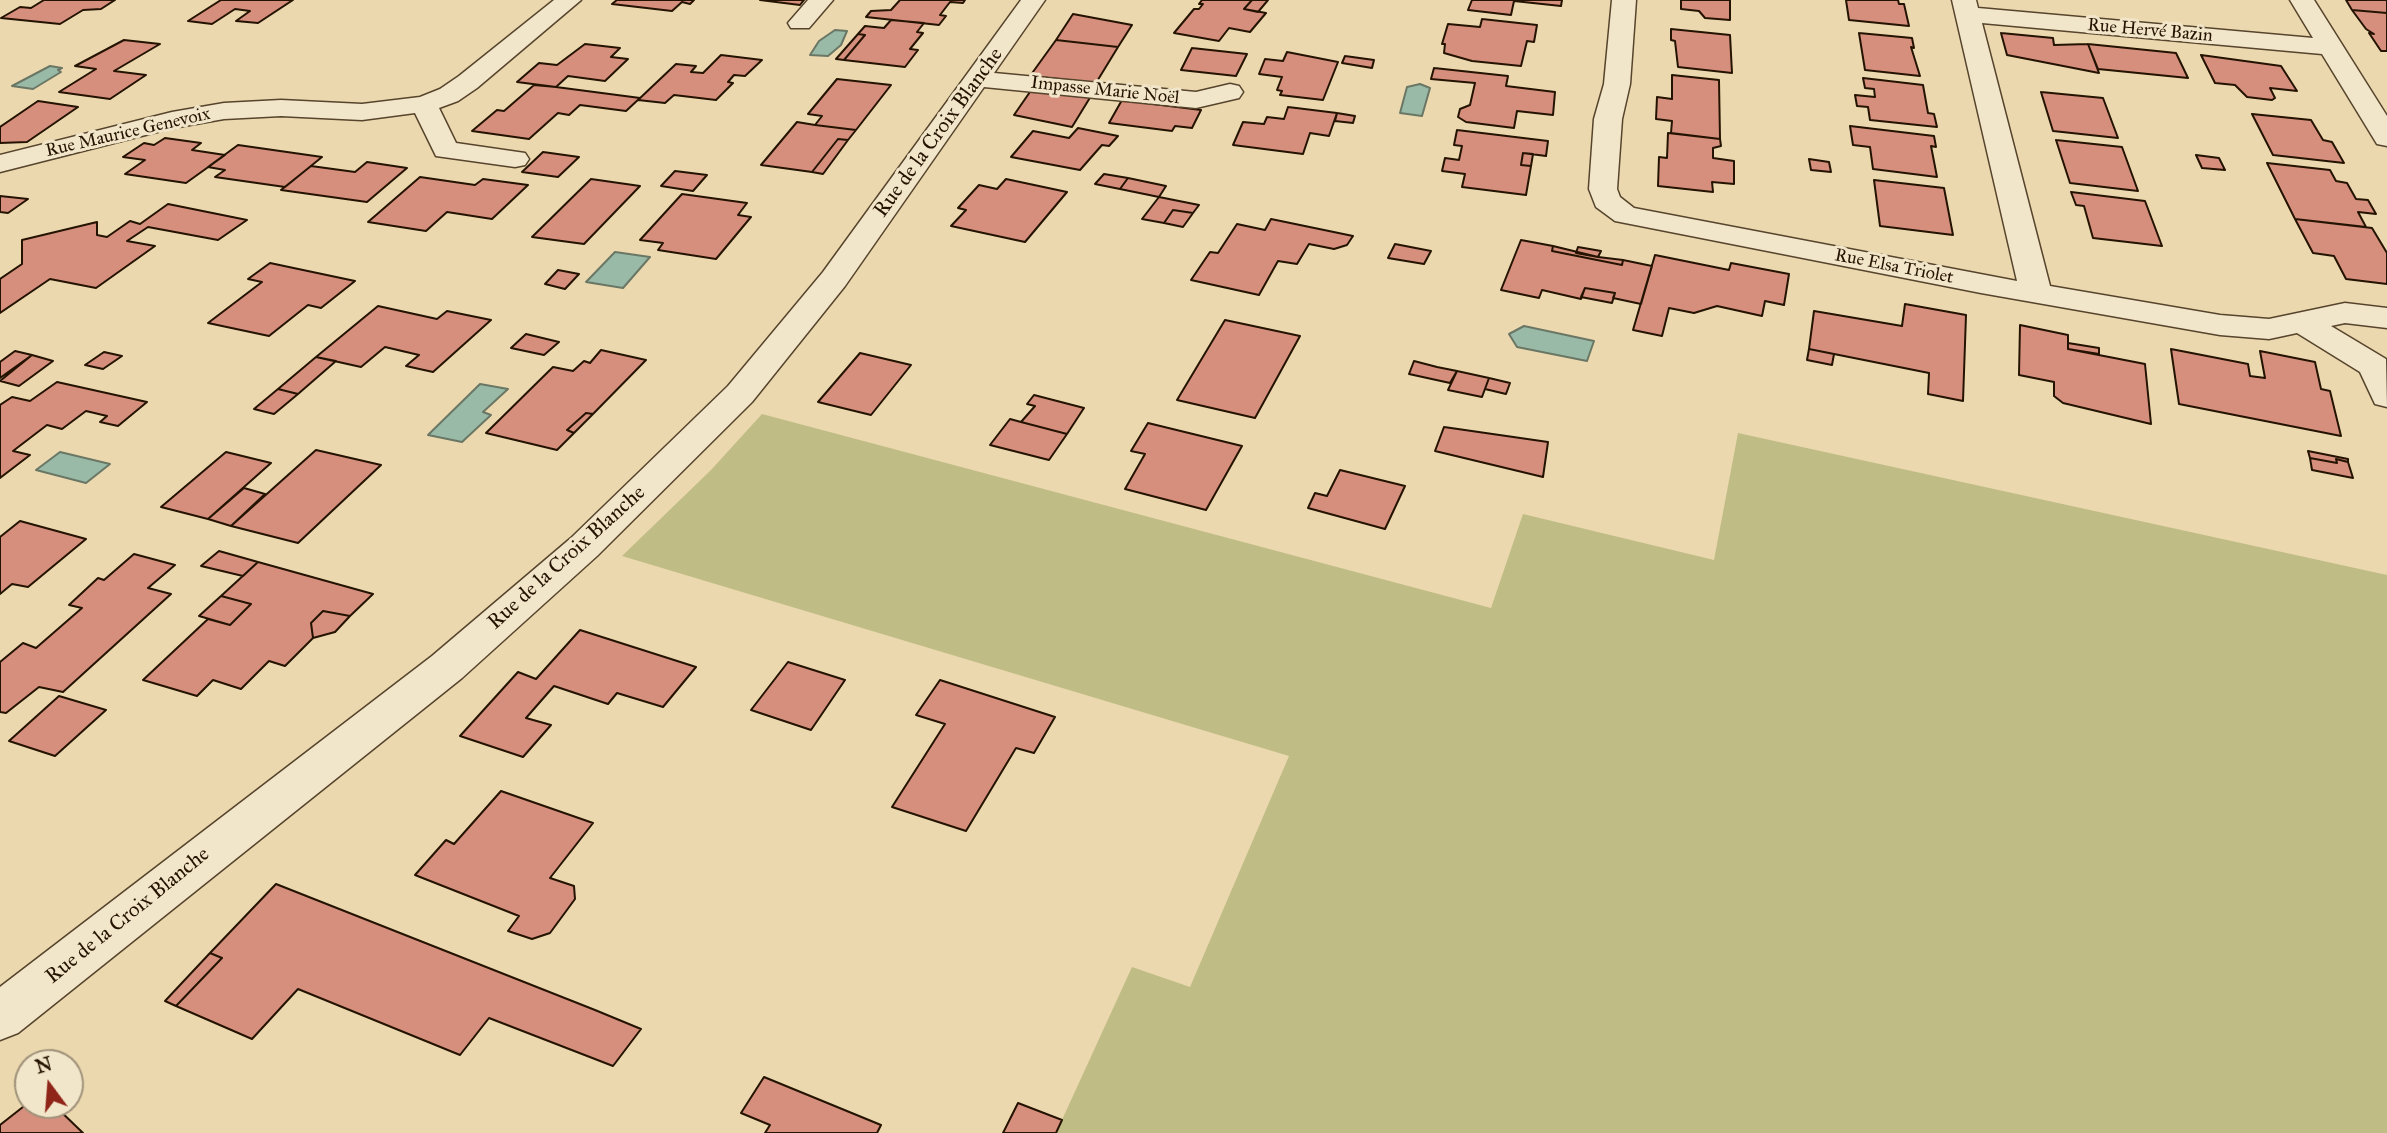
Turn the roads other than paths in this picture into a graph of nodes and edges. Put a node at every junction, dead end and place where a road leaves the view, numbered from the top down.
1 (569, 0) edge
2 (821, 0) edge
3 (1033, 0) edge
4 (1624, 0) edge
5 (2302, 0) edge
6 (1966, 7) edge
7 (800, 23) dead end
8 (2332, 47) junction
9 (978, 79) junction
10 (1230, 92) dead end
11 (424, 104) junction
12 (2387, 138) edge
13 (515, 159) dead end
14 (0, 164) edge
15 (2035, 291) junction
16 (2387, 318) edge
17 (2302, 322) junction
18 (2387, 396) edge
19 (0, 1017) edge

1 - 11 street, Rue Maurice Genevoix
2 - 7 street
3 - 9 street, Rue de la Croix Blanche
4 - 15 street, Rue Elsa Triolet
5 - 8 street
6 - 8 street, Rue Hervé Bazin
6 - 15 street, Rue Hervé Bazin
8 - 12 street
9 - 10 street, Impasse Marie Noël
9 - 19 street, Rue de la Croix Blanche
11 - 13 street
11 - 14 street, Rue Maurice Genevoix
15 - 17 street, Rue Elsa Triolet
16 - 17 street, Rue Elsa Triolet
17 - 18 street

